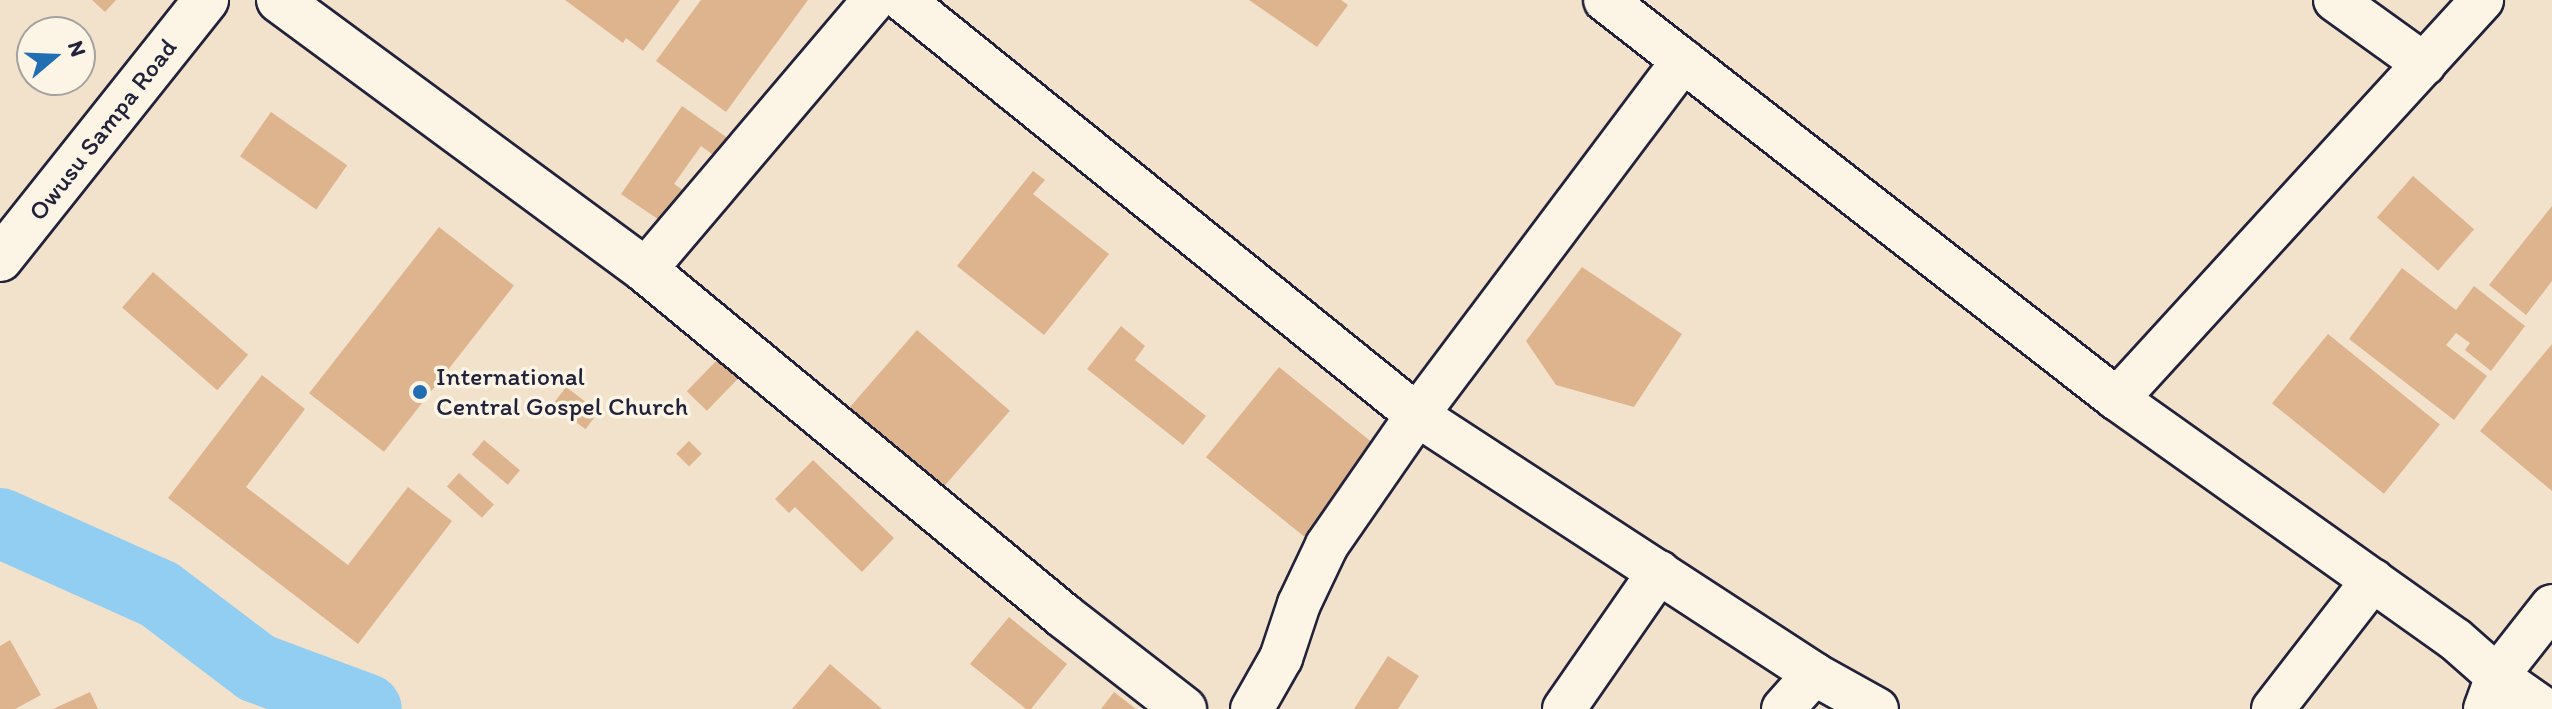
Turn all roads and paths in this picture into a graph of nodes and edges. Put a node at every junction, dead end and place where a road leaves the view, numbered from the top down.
1 (206, 0) edge
2 (279, 0) edge
3 (874, 0) edge
4 (903, 0) edge
5 (1605, 0) edge
6 (2335, 0) edge
7 (2482, 0) edge
8 (1683, 61) junction
9 (2424, 64) junction
10 (0, 259) edge
11 (645, 270) junction
12 (2117, 399) junction
13 (1417, 415) junction
14 (1659, 572) junction
15 (2373, 580) junction
16 (2552, 606) edge
17 (1814, 674) junction
18 (2491, 693) edge
19 (1184, 709) edge
20 (1252, 709) edge
21 (1564, 709) edge
22 (1783, 709) edge
23 (1877, 709) edge
24 (2273, 709) edge
25 (2544, 709) edge

1 - 10 street, Owusu Sampa Road
2 - 11 street
3 - 11 street
4 - 13 street
5 - 8 street
6 - 9 street
7 - 9 street
8 - 12 street
8 - 13 street
9 - 12 street
11 - 19 street
12 - 15 street
13 - 14 street
13 - 20 street
14 - 17 street
14 - 21 street
15 - 18 street
15 - 24 street
16 - 18 street
17 - 22 street
17 - 23 street
18 - 25 street

